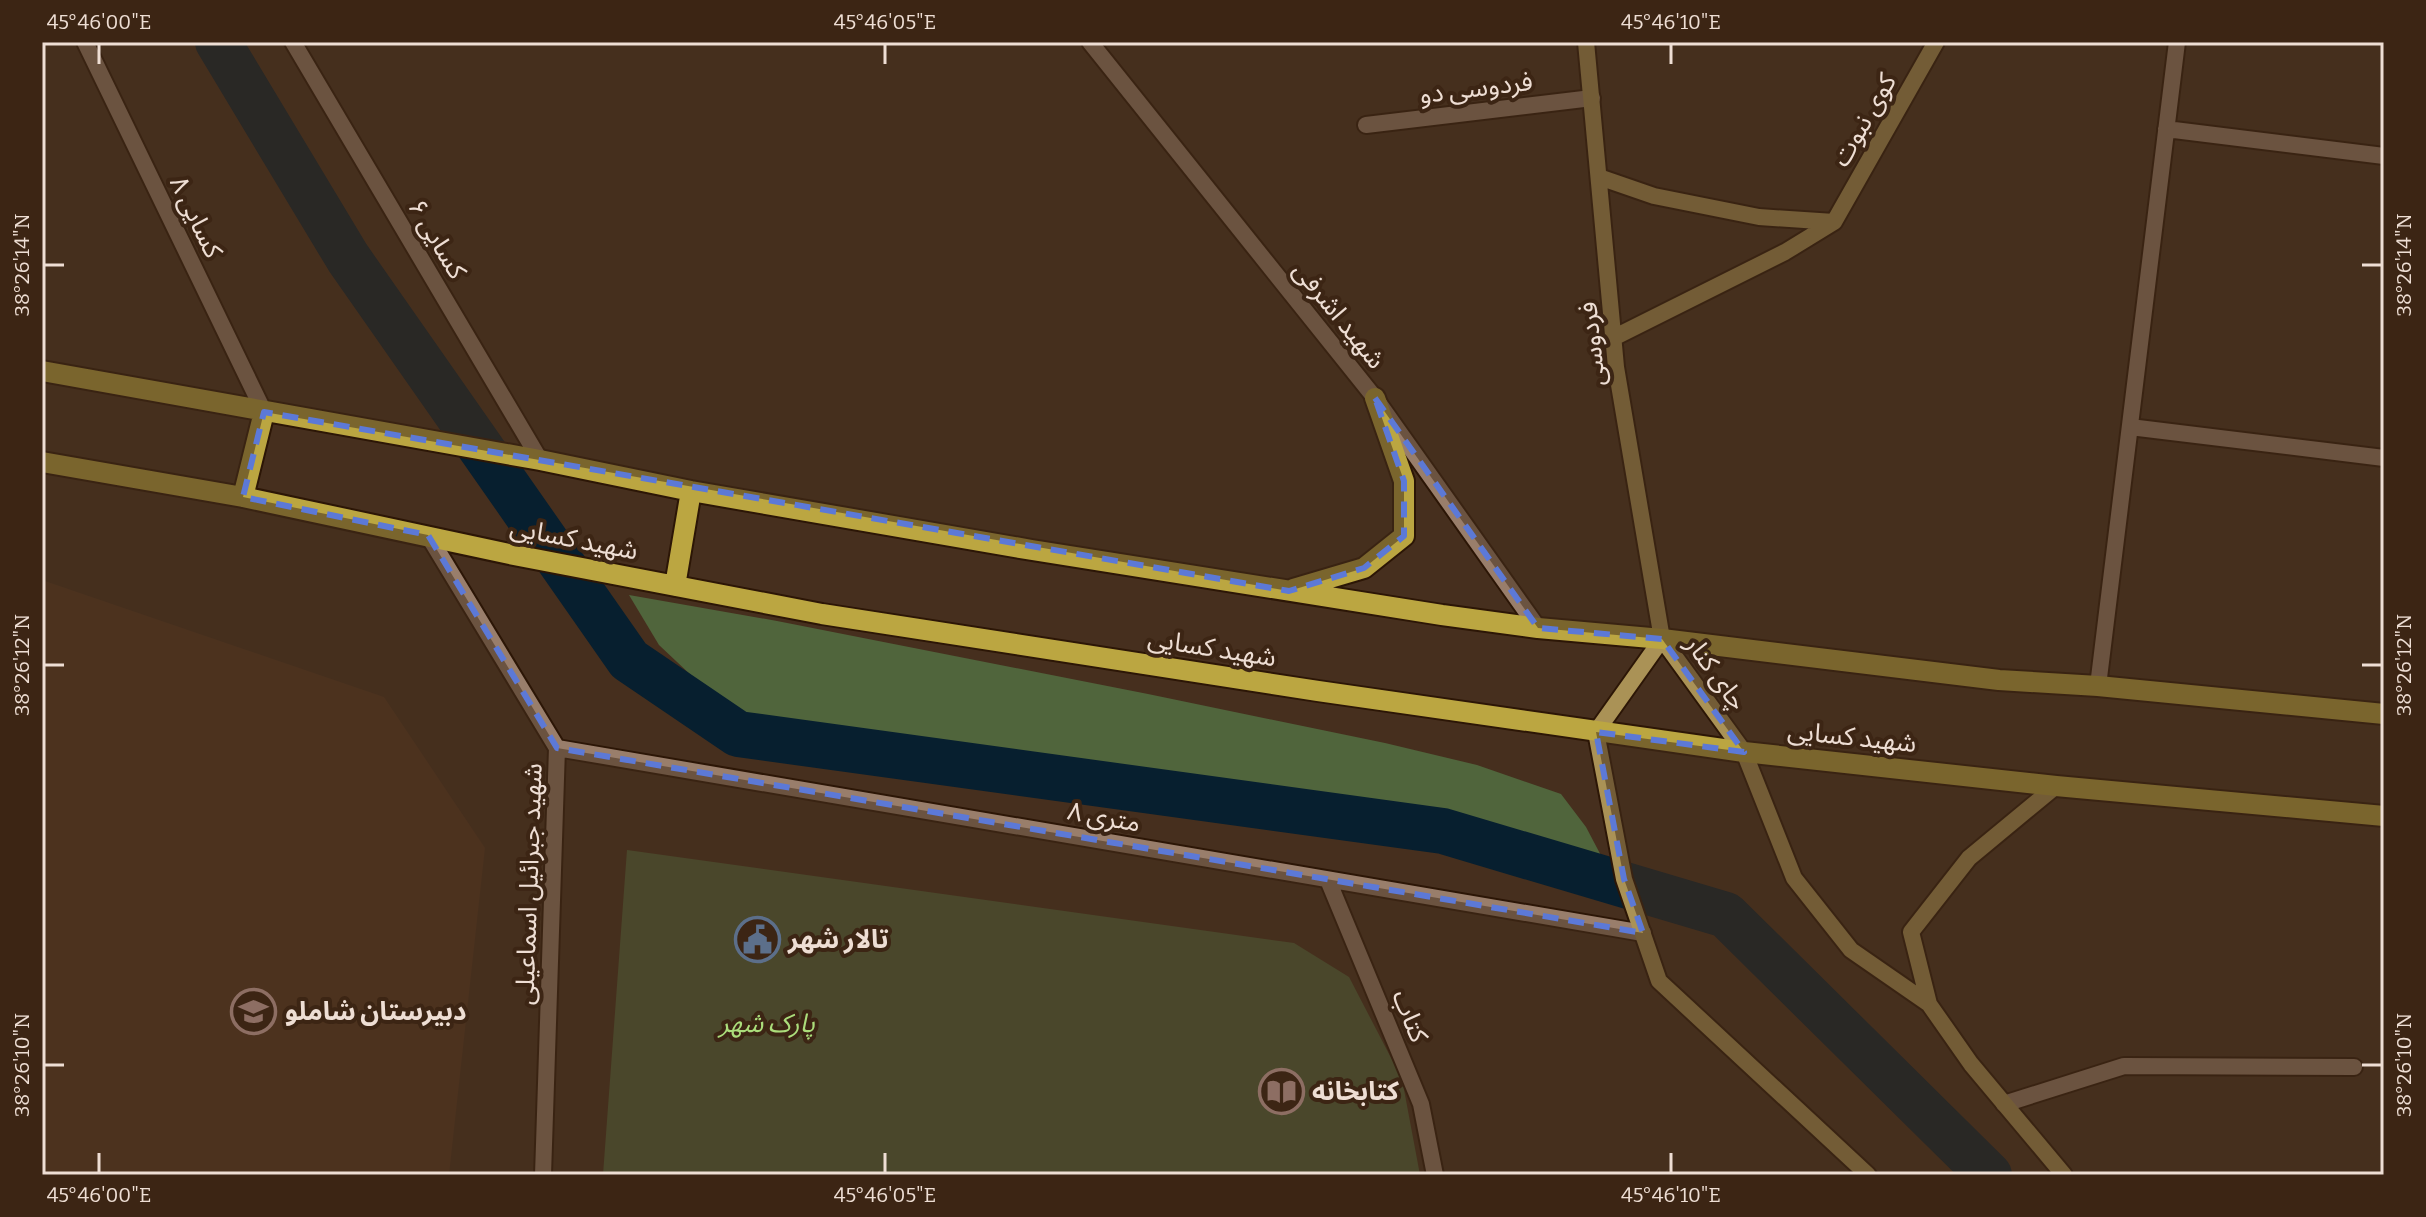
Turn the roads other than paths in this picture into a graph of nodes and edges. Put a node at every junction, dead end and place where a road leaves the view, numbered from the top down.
1 (85, 42) edge
2 (293, 42) edge
3 (1090, 42) edge
4 (1586, 42) edge
5 (1936, 42) edge
6 (2177, 42) edge
7 (1592, 98) junction
8 (1366, 125) dead end
9 (2166, 129) junction
10 (2384, 156) edge
11 (1599, 177) junction
12 (1834, 222) junction
13 (1615, 337) junction
14 (42, 371) edge
15 (1375, 398) junction
16 (264, 412) junction
17 (2130, 427) junction
18 (2384, 458) edge
19 (540, 460) junction
20 (42, 462) edge
21 (691, 491) junction
22 (243, 497) junction
23 (428, 535) junction
24 (675, 586) junction
25 (1289, 591) junction
26 (1538, 628) junction
27 (1662, 639) junction
28 (2098, 686) junction
29 (2384, 714) edge
30 (1596, 732) junction
31 (557, 748) junction
32 (1744, 752) junction
33 (2056, 786) junction
34 (2384, 816) edge
35 (1328, 880) junction
36 (1643, 933) junction
37 (1929, 1004) junction
38 (2354, 1067) dead end
39 (2004, 1104) junction
40 (543, 1175) edge
41 (1435, 1175) edge
42 (1868, 1175) edge
43 (2064, 1175) edge

1 - 16 street, ‌کسایی ۸
2 - 19 street, کسایی ۶
3 - 15 street, شهید اشرفی
4 - 7 street, فردوسی
5 - 12 street, کوی نبوت
6 - 9 street
7 - 8 street, فردوسی دو
7 - 11 street, فردوسی
9 - 10 street
9 - 17 street
11 - 12 street
11 - 13 street, فردوسی
12 - 13 street
13 - 27 street, فردوسی
14 - 16 main road
15 - 25 main road
15 - 26 street, شهید اشرفی
16 - 19 main road
16 - 22 main road
17 - 18 street
17 - 28 street
19 - 21 main road
20 - 22 main road, شهید کسایی
21 - 24 main road
21 - 25 main road
22 - 23 main road, شهید کسایی
23 - 24 main road, شهید کسایی
23 - 31 street, شهید جبرائیل اسماعیلی
24 - 30 main road, شهید کسایی
25 - 26 main road
26 - 27 main road
27 - 28 main road
27 - 30 street, چای کنار
27 - 32 street, چای کنار
28 - 29 main road
30 - 32 main road, شهید کسایی
30 - 36 street
31 - 35 street, ۸ متری
31 - 40 street, شهید جبرائیل اسماعیلی
32 - 33 main road, شهید کسایی
32 - 37 street, چای کنار
33 - 34 main road, شهید کسایی
33 - 37 street
35 - 36 street, ۸ متری
35 - 41 street, کتاب
36 - 42 street
37 - 39 street, چای کنار
38 - 39 street
39 - 43 street, چای کنار

